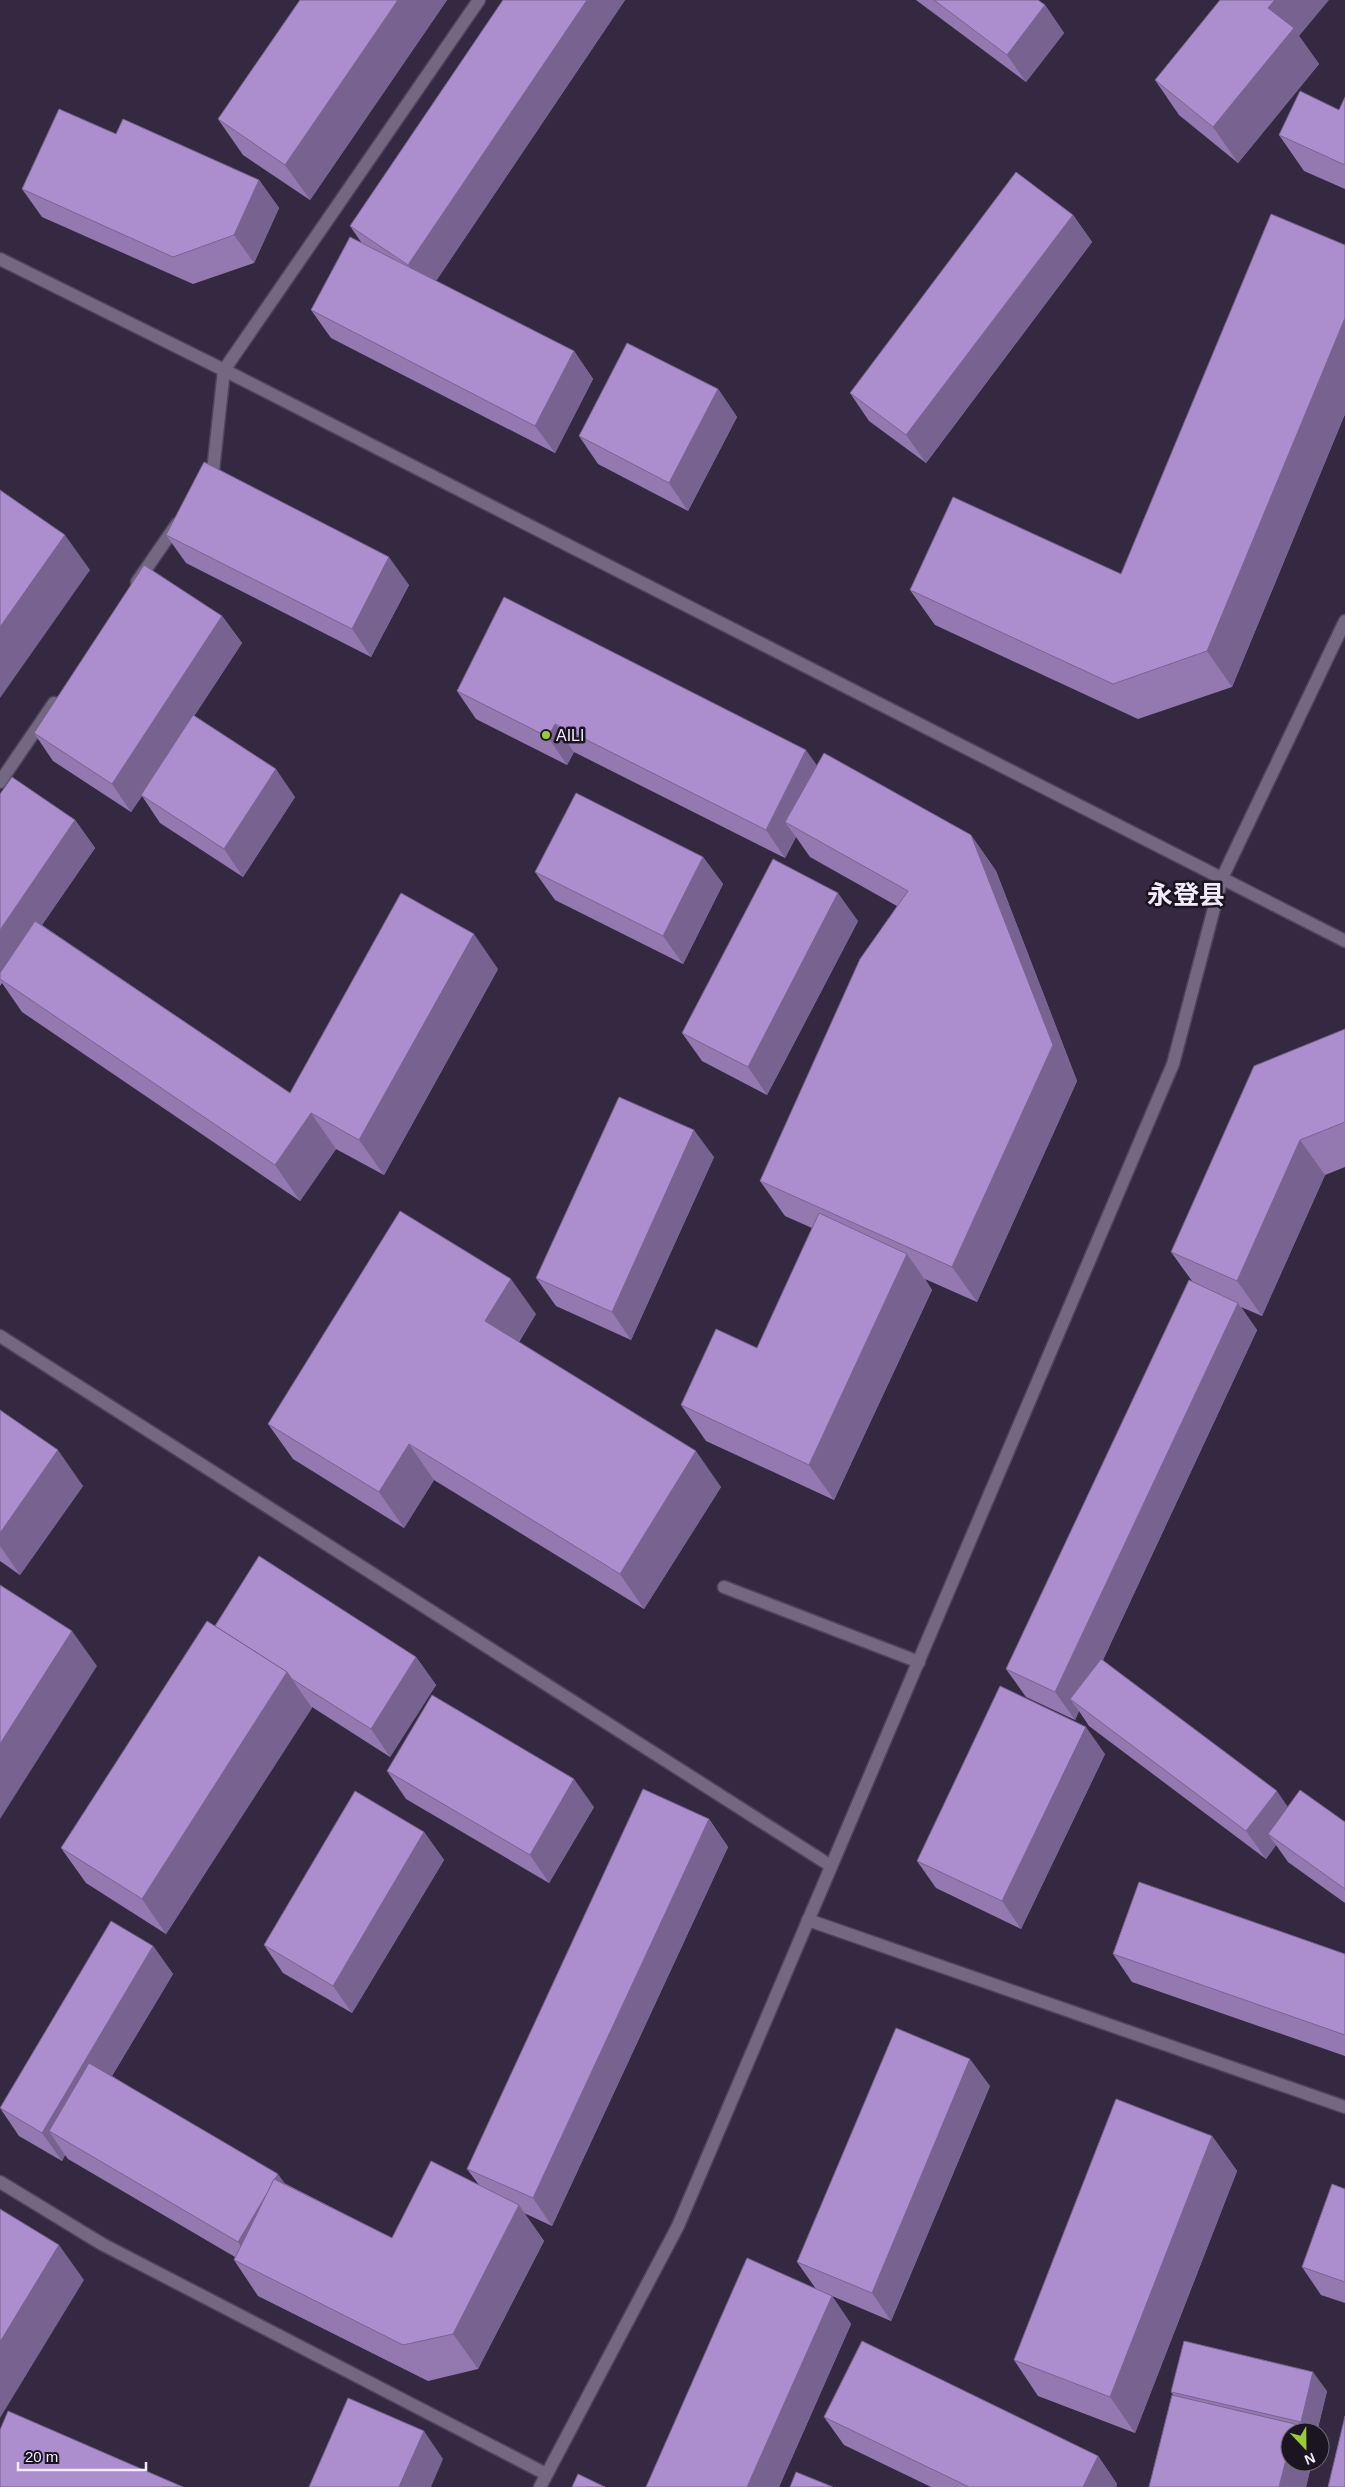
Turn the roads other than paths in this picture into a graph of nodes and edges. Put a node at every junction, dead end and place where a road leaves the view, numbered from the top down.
1 (480, 0) edge
2 (0, 259) edge
3 (224, 370) junction
4 (202, 488) edge
5 (185, 512) edge
6 (129, 594) edge
7 (1345, 621) edge
8 (62, 692) edge
9 (0, 782) edge
10 (1222, 878) junction
11 (1345, 941) edge
12 (0, 1336) edge
13 (724, 1587) dead end
14 (918, 1662) junction
15 (831, 1866) junction
16 (808, 1920) junction
17 (1345, 2107) edge
18 (0, 2182) edge
19 (546, 2474) junction
20 (540, 2487) edge

1 - 3 street
2 - 3 street
3 - 4 street
3 - 10 street
5 - 6 street
7 - 10 street
8 - 9 street
10 - 11 street
10 - 14 street
12 - 15 street
13 - 14 street
14 - 15 street
15 - 16 street
16 - 17 street
16 - 19 street
18 - 19 street
19 - 20 street

